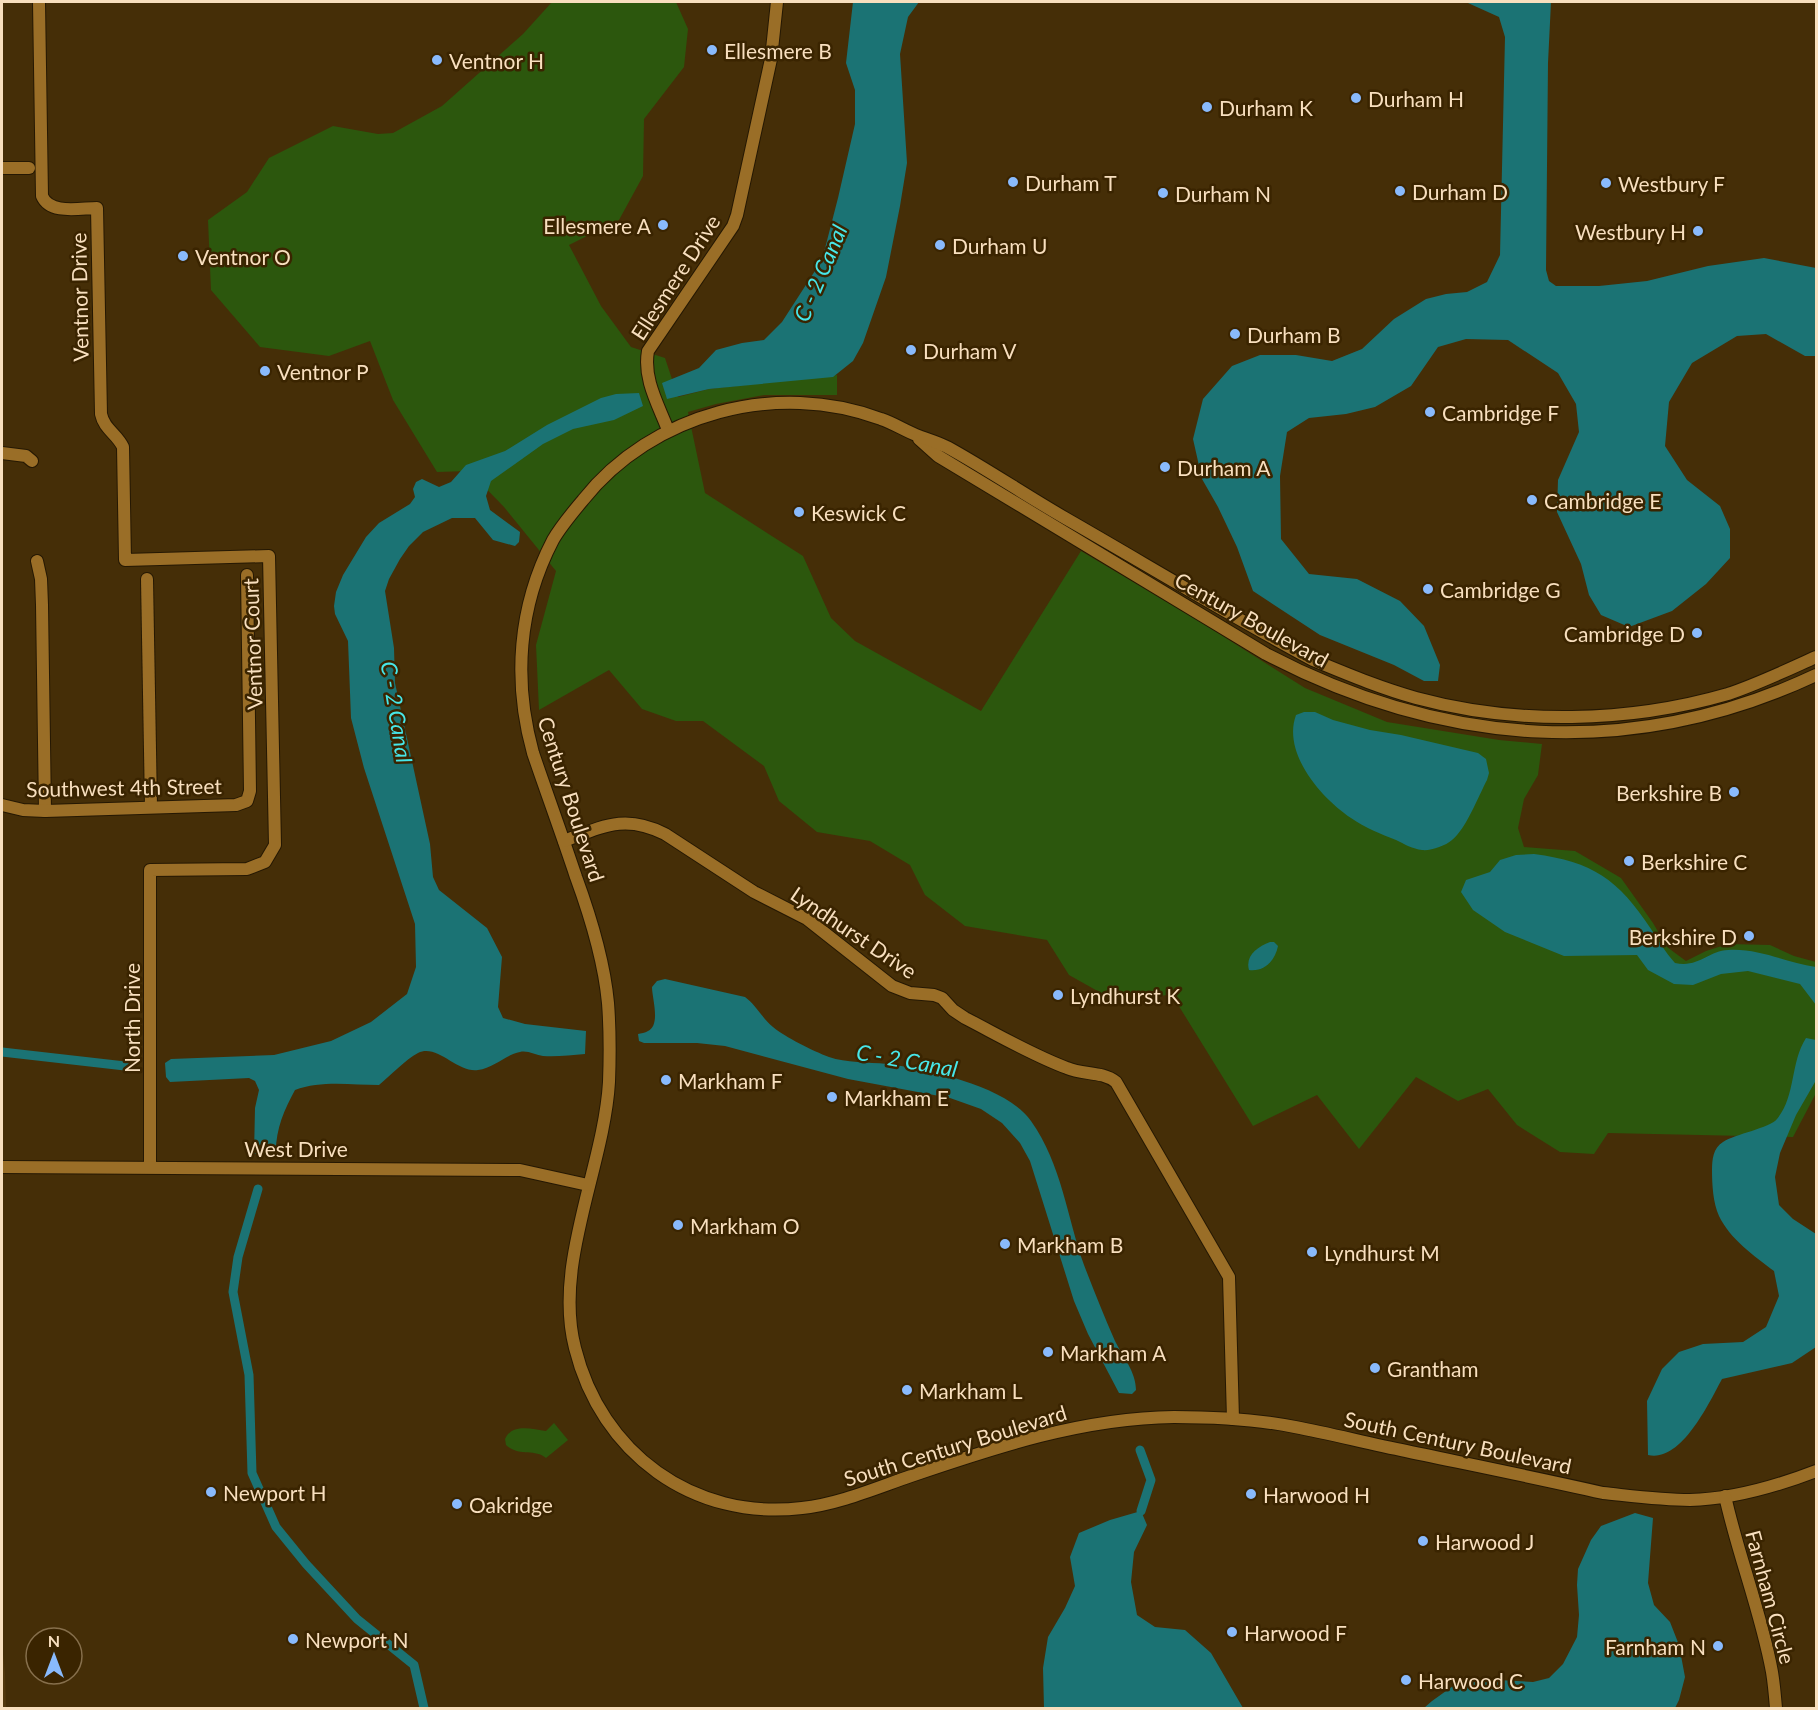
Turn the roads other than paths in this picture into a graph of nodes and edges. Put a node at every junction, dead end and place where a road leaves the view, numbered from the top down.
1 (39, 2) edge
2 (777, 2) edge
3 (2, 168) edge
4 (29, 168) dead end
5 (668, 430) junction
6 (914, 434) junction
7 (2, 453) edge
8 (33, 461) dead end
9 (125, 560) joint
10 (37, 561) dead end
11 (247, 575) dead end
12 (147, 579) dead end
13 (1816, 657) edge
14 (1816, 675) edge
15 (2, 805) edge
16 (151, 807) junction
17 (45, 811) junction
18 (564, 841) junction
19 (150, 870) joint
20 (2, 1167) edge
21 (150, 1167) junction
22 (588, 1185) junction
23 (569, 1305) joint
24 (1233, 1419) junction
25 (1816, 1471) edge
26 (1725, 1496) junction
27 (1776, 1708) edge

1 - 9 street, Ventnor Drive
2 - 5 street, Ellesmere Drive
3 - 4 street
5 - 6 street, Century Boulevard
5 - 18 street, Century Boulevard
6 - 13 street, Century Boulevard
6 - 14 street, Century Boulevard
7 - 8 street
9 - 19 street, Ventnor Court
10 - 17 street
11 - 16 street, Southwest 4th Street
12 - 16 street
15 - 17 street, Southwest 4th Street
16 - 17 street, Southwest 4th Street
18 - 22 street, Century Boulevard
18 - 24 street, Lyndhurst Drive
19 - 21 street, North Drive
20 - 21 street, West Drive
21 - 22 street, West Drive
22 - 23 street, Century Boulevard
23 - 24 street, South Century Boulevard
24 - 26 street, South Century Boulevard
25 - 26 street, South Century Boulevard
26 - 27 street, Farnham Circle

